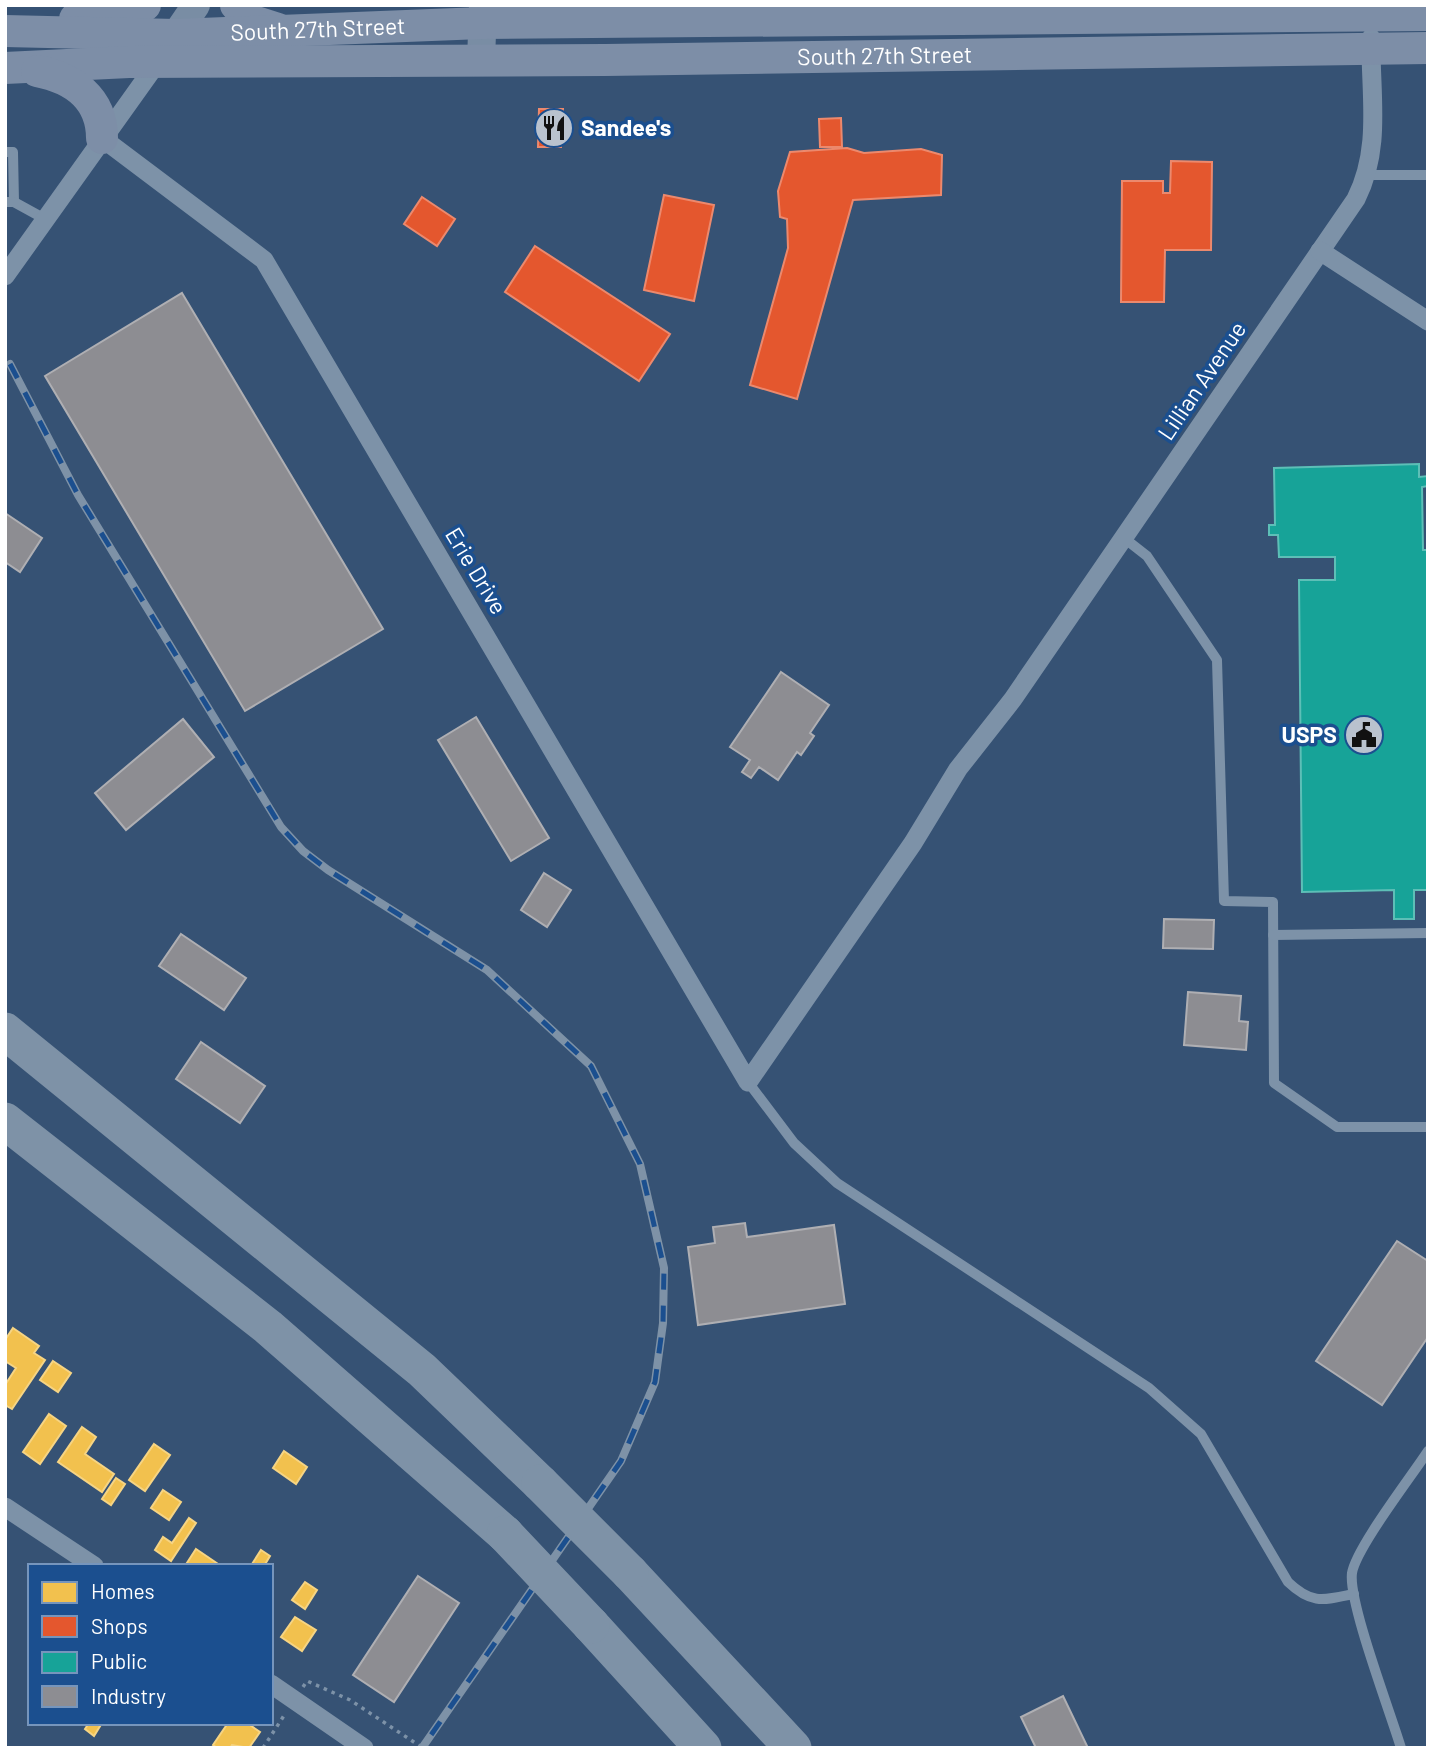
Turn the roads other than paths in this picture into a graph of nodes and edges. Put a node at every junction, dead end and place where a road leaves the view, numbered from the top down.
1 (145, 5) edge
2 (196, 5) edge
3 (236, 5) edge
4 (1371, 10) edge
5 (777, 12) edge
6 (1079, 12) edge
7 (482, 14) edge
8 (1428, 15) edge
9 (5, 31) edge
10 (286, 31) junction
11 (176, 35) junction
12 (1371, 48) junction
13 (1428, 48) edge
14 (1074, 52) junction
15 (481, 61) junction
16 (157, 62) junction
17 (12, 67) edge
18 (102, 138) junction
19 (5, 152) edge
20 (1368, 175) junction
21 (1428, 175) edge
22 (10, 202) edge
23 (45, 219) junction
24 (1320, 251) junction
25 (5, 276) edge
26 (1428, 321) edge
27 (1124, 538) junction
28 (1428, 933) edge
29 (1273, 935) junction
30 (5, 1031) edge
31 (5, 1041) edge
32 (748, 1082) junction
33 (100, 1108) junction
34 (5, 1121) edge
35 (1428, 1127) edge
36 (1428, 1451) edge
37 (5, 1507) edge
38 (91, 1564) edge
39 (1354, 1594) junction
40 (273, 1685) edge
41 (354, 1745) edge
42 (703, 1748) edge
43 (793, 1748) edge
44 (1401, 1748) edge

1 - 9 main road
2 - 11 main road
3 - 10 main road
4 - 6 main road, South 27th Street
4 - 8 main road, South 27th Street
4 - 12 street
5 - 6 main road, South 27th Street
5 - 7 main road, South 27th Street
6 - 14 street
7 - 10 main road, South 27th Street
7 - 15 main road
9 - 11 main road, South 27th Street
10 - 11 main road, South 27th Street
11 - 16 main road
12 - 13 main road, South 27th Street
12 - 14 main road, South 27th Street
12 - 20 street
14 - 15 main road, South 27th Street
15 - 16 main road, South 27th Street
16 - 17 main road, South 27th Street
16 - 18 street
17 - 18 main road
18 - 23 street
18 - 32 street, Erie Drive
19 - 22 lane
20 - 21 lane
20 - 24 street, Lillian Avenue
22 - 23 lane
23 - 25 street
24 - 26 street
24 - 27 street, Lillian Avenue
27 - 29 lane
27 - 32 street, Lillian Avenue
28 - 29 lane
29 - 35 lane
30 - 33 highway
31 - 33 highway
32 - 39 lane
33 - 43 highway, bridge
34 - 42 highway, bridge
36 - 39 lane
37 - 38 street
39 - 44 lane
40 - 41 street

